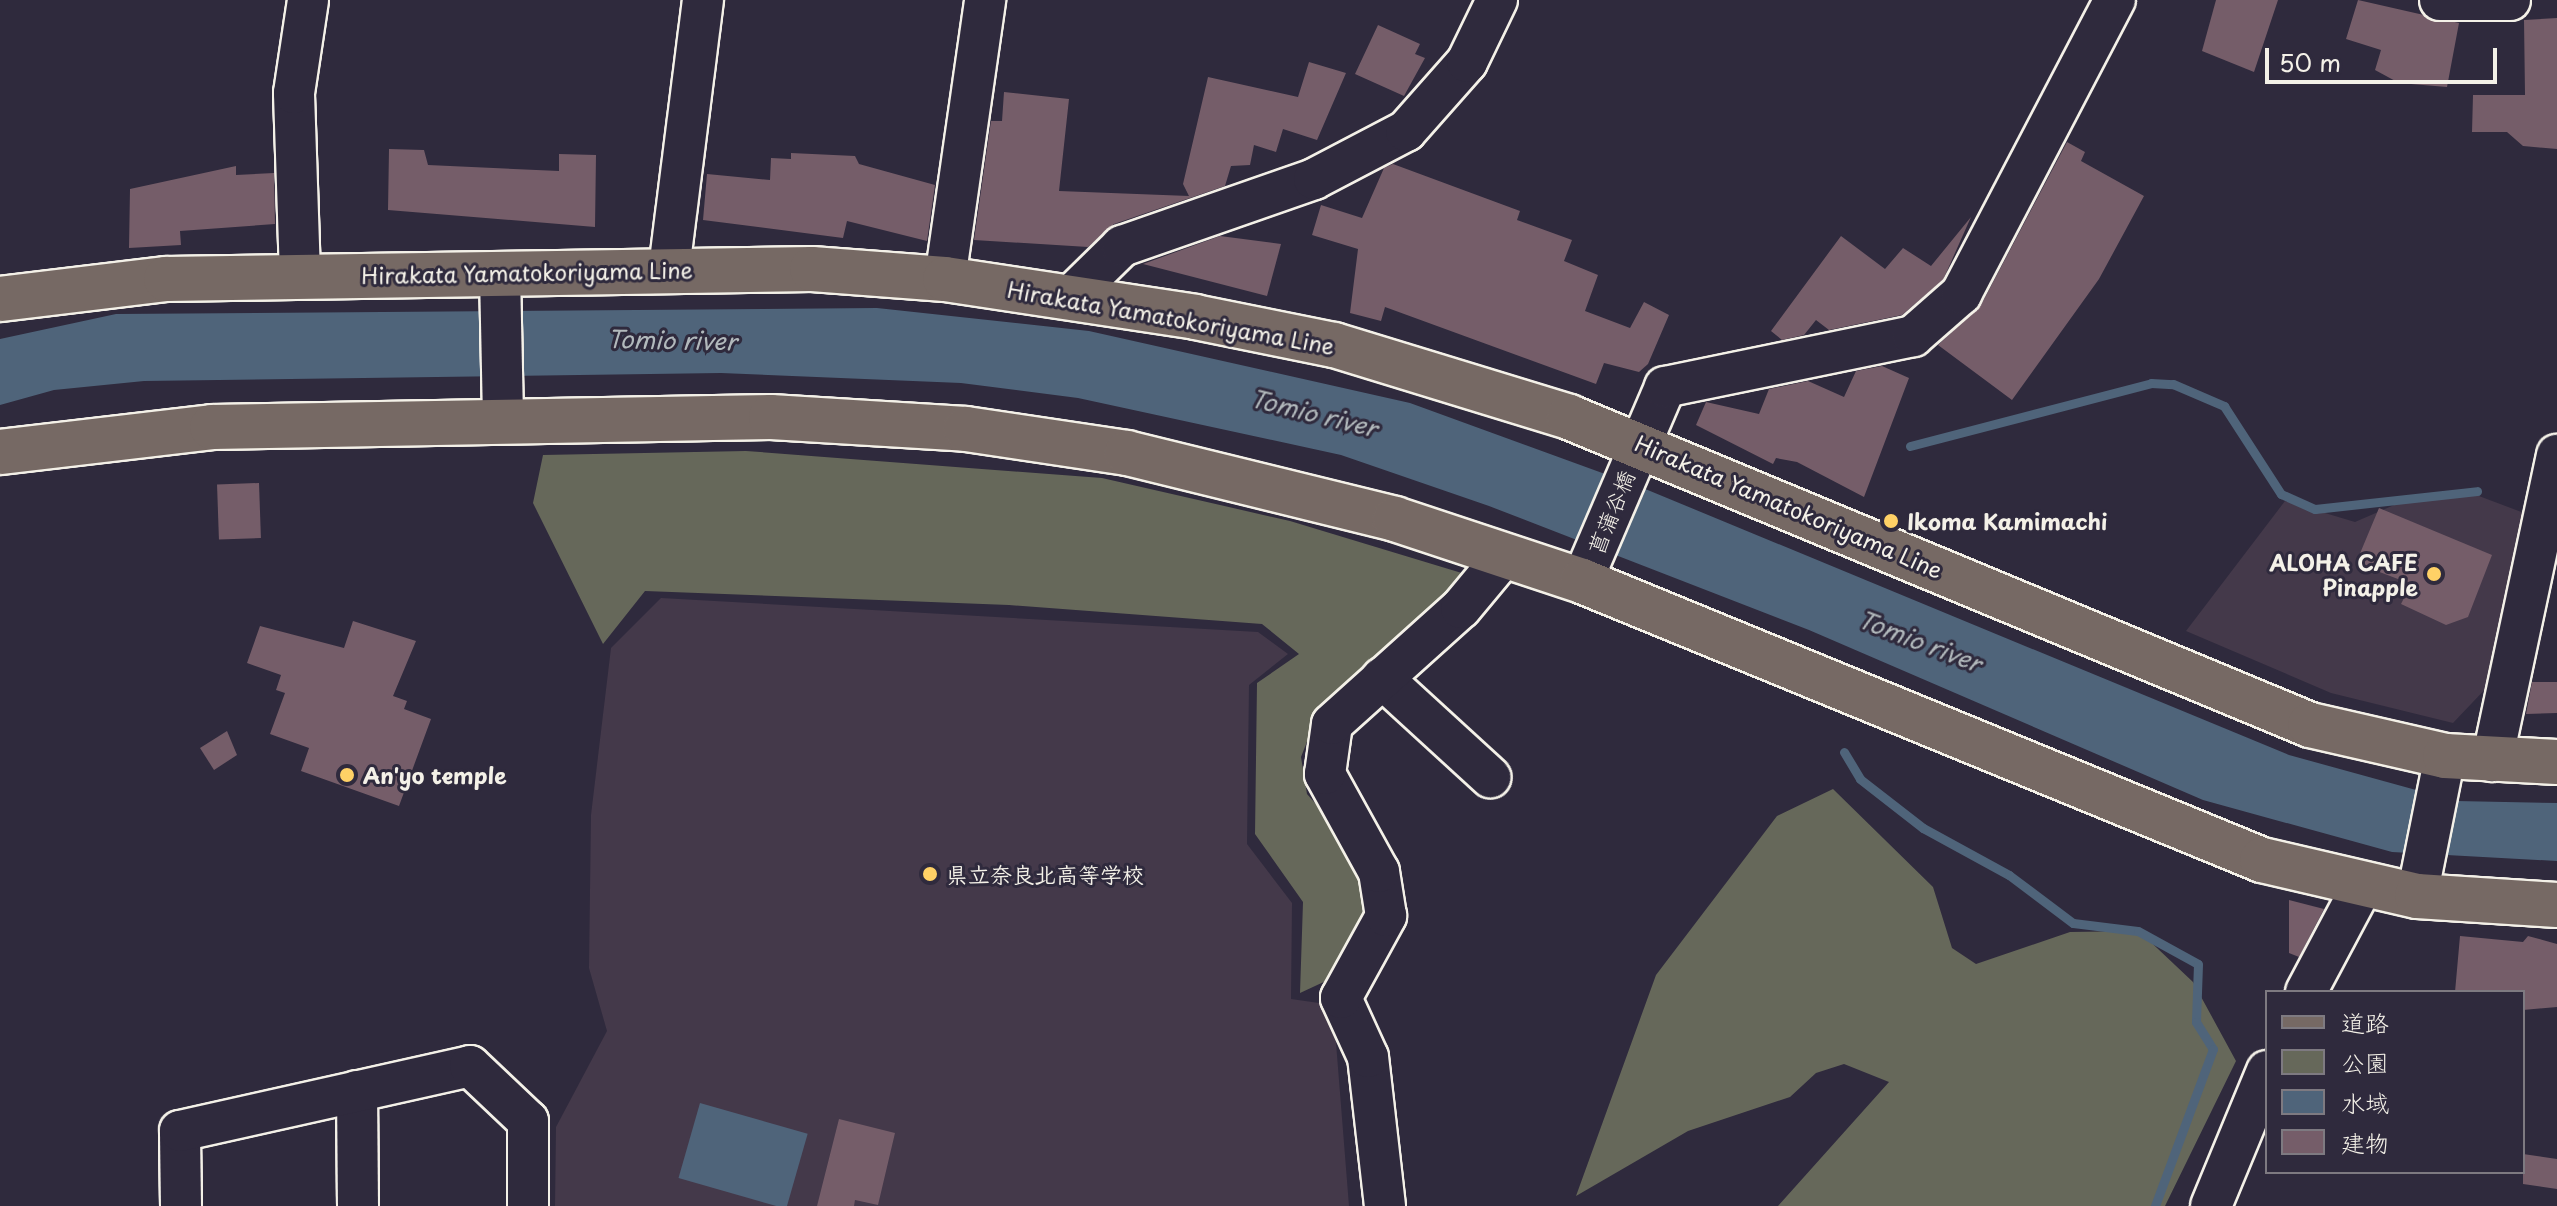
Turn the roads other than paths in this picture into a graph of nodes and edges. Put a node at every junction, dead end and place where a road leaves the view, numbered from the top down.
1 (308, 0) edge
2 (703, 0) edge
3 (985, 0) edge
4 (1497, 0) edge
5 (2115, 0) edge
6 (2440, 0) edge
7 (2510, 0) edge
8 (669, 269) junction
9 (500, 274) junction
10 (300, 275) junction
11 (945, 279) junction
12 (1072, 295) junction
13 (0, 299) edge
14 (503, 418) junction
15 (1639, 442) junction
16 (0, 452) edge
17 (2557, 455) edge
18 (1505, 555) junction
19 (1582, 581) junction
20 (1382, 678) junction
21 (2445, 756) junction
22 (2492, 761) junction
23 (2557, 762) edge
24 (1490, 777) dead end
25 (2364, 883) junction
26 (2417, 896) junction
27 (2557, 905) edge
28 (2307, 990) edge
29 (2265, 1076) edge
30 (357, 1091) junction
31 (181, 1206) edge
32 (358, 1206) edge
33 (528, 1206) edge
34 (1385, 1206) edge
35 (2211, 1206) edge

1 - 10 street
2 - 8 street
3 - 11 street
4 - 12 street
5 - 15 street, 菖蒲谷橋
6 - 7 street
8 - 9 main road, Hirakata Yamatokoriyama Line
8 - 11 main road, Hirakata Yamatokoriyama Line
9 - 10 main road, Hirakata Yamatokoriyama Line
9 - 14 street
10 - 13 main road, Hirakata Yamatokoriyama Line
11 - 12 main road, Hirakata Yamatokoriyama Line
12 - 15 main road, Hirakata Yamatokoriyama Line
14 - 16 main road
14 - 18 main road
15 - 19 street, 菖蒲谷橋
15 - 21 main road, Hirakata Yamatokoriyama Line
17 - 22 street
18 - 19 main road
18 - 20 street
19 - 25 main road
20 - 24 street
20 - 34 street
21 - 22 main road, Hirakata Yamatokoriyama Line
21 - 26 street
22 - 23 main road, Hirakata Yamatokoriyama Line
25 - 26 main road
25 - 28 street
26 - 27 main road
29 - 35 street
30 - 31 street
30 - 32 street
30 - 33 street

